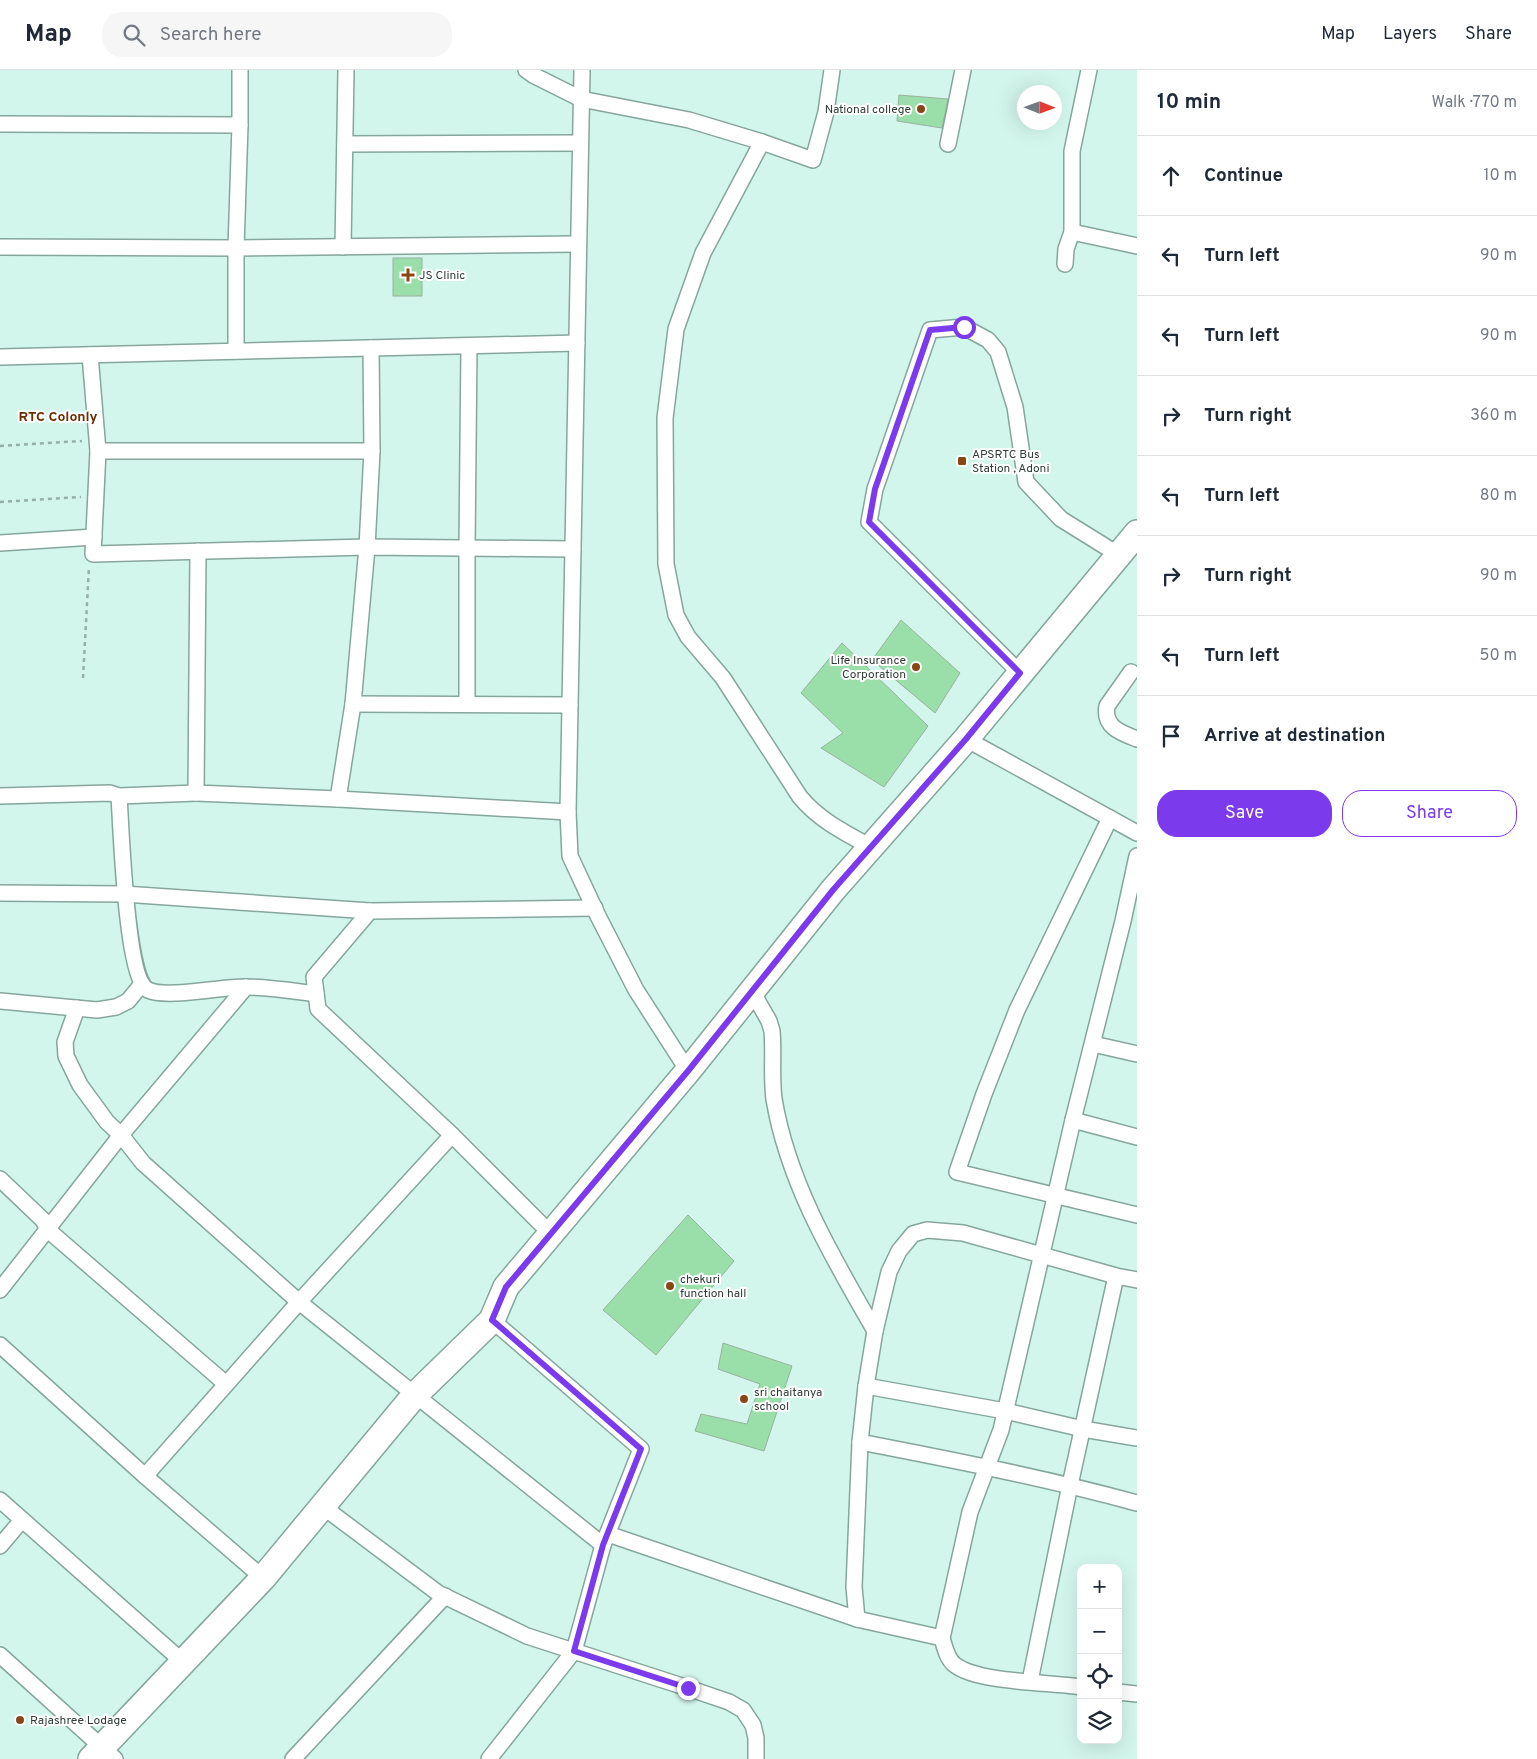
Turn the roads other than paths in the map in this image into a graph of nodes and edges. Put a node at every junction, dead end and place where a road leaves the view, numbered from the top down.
1 (240, 70) edge
2 (346, 70) edge
3 (526, 70) edge
4 (582, 70) edge
5 (832, 70) edge
6 (963, 70) edge
7 (1089, 70) edge
8 (581, 99) junction
9 (0, 124) edge
10 (240, 125) junction
11 (762, 142) junction
12 (580, 143) junction
13 (345, 144) junction
14 (948, 144) dead end
15 (1072, 232) junction
16 (578, 244) junction
17 (1137, 246) edge
18 (0, 247) edge
19 (343, 247) junction
20 (236, 248) junction
21 (1065, 264) dead end
22 (577, 343) junction
23 (469, 346) junction
24 (371, 348) junction
25 (236, 351) junction
26 (90, 355) junction
27 (0, 357) edge
28 (94, 446) junction
29 (372, 451) junction
30 (1137, 533) edge
31 (94, 536) junction
32 (0, 543) edge
33 (367, 546) junction
34 (466, 547) junction
35 (573, 549) junction
36 (198, 551) junction
37 (1119, 555) junction
38 (1131, 672) dead end
39 (1020, 673) junction
40 (352, 704) junction
41 (467, 704) junction
42 (570, 705) junction
43 (966, 739) junction
44 (1137, 740) edge
45 (196, 793) junction
46 (0, 796) edge
47 (119, 796) junction
48 (338, 799) junction
49 (568, 812) junction
50 (1110, 818) junction
51 (1137, 833) edge
52 (871, 847) junction
53 (1137, 856) edge
54 (0, 893) edge
55 (124, 894) junction
56 (595, 908) junction
57 (370, 911) junction
58 (1130, 923) edge
59 (142, 984) junction
60 (246, 987) junction
61 (752, 991) junction
62 (316, 994) junction
63 (0, 1001) edge
64 (77, 1008) junction
65 (1093, 1044) junction
66 (1137, 1054) edge
67 (688, 1071) junction
68 (1073, 1120) junction
69 (452, 1135) junction
70 (122, 1136) junction
71 (1137, 1137) edge
72 (0, 1178) edge
73 (1056, 1195) junction
74 (1137, 1215) edge
75 (48, 1230) junction
76 (551, 1234) junction
77 (1042, 1255) junction
78 (1116, 1276) junction
79 (1137, 1280) edge
80 (0, 1290) edge
81 (299, 1302) junction
82 (492, 1320) junction
83 (875, 1331) junction
84 (0, 1345) edge
85 (226, 1384) junction
86 (866, 1386) junction
87 (414, 1396) junction
88 (1005, 1411) junction
89 (1083, 1429) junction
90 (1137, 1438) edge
91 (860, 1442) junction
92 (988, 1466) junction
93 (145, 1476) junction
94 (1070, 1485) junction
95 (0, 1500) edge
96 (1137, 1503) edge
97 (322, 1506) junction
98 (22, 1520) junction
99 (605, 1540) junction
100 (0, 1546) edge
101 (263, 1578) junction
102 (445, 1596) junction
103 (857, 1619) junction
104 (942, 1638) junction
105 (574, 1651) junction
106 (0, 1655) edge
107 (183, 1662) junction
108 (1030, 1681) junction
109 (1077, 1687) edge
110 (1122, 1692) edge
111 (1137, 1694) edge
112 (103, 1755) edge
113 (293, 1759) edge
114 (489, 1759) edge
115 (756, 1759) edge

1 - 10 street
2 - 13 street
3 - 8 street
4 - 8 street
5 - 11 street
6 - 14 street
7 - 15 street
8 - 11 street
8 - 12 street
9 - 10 street
10 - 20 street
11 - 52 street
12 - 13 street
12 - 16 street
13 - 19 street
15 - 17 street
15 - 21 street
16 - 19 street
16 - 22 street
18 - 20 street
19 - 20 street
20 - 25 street
22 - 23 street
22 - 35 street
23 - 24 street
23 - 34 street
24 - 25 street
24 - 29 street
25 - 26 street
26 - 27 street
26 - 28 street
28 - 29 street
28 - 31 street
29 - 33 street
30 - 37 main road
31 - 32 street
31 - 36 street
33 - 34 street
33 - 36 street
33 - 40 street
34 - 35 street
34 - 41 street
35 - 42 street
36 - 45 street
37 - 39 main road
37 - 39 street
38 - 44 street
39 - 43 main road
40 - 41 street
40 - 48 street
41 - 42 street
42 - 49 street
43 - 50 street
43 - 52 main road
45 - 47 street
45 - 48 street
46 - 47 street
47 - 55 street
48 - 49 street
49 - 56 street
50 - 51 street
50 - 73 street
52 - 61 main road
53 - 58 street
54 - 55 street
55 - 57 street
55 - 59 street
56 - 57 street
56 - 67 street
57 - 62 street
58 - 65 street
59 - 60 street
59 - 64 street
60 - 62 street
60 - 70 street
61 - 67 main road
61 - 83 street
62 - 69 street
63 - 64 street
64 - 70 street
65 - 66 street
65 - 68 street
67 - 76 main road
68 - 71 street
68 - 73 street
69 - 76 street
69 - 81 street
70 - 75 street
70 - 81 street
72 - 75 street
73 - 74 street
73 - 77 street
75 - 80 street
75 - 85 street
76 - 82 main road
77 - 78 street
77 - 83 street
77 - 88 street
78 - 79 street
78 - 89 street
81 - 85 street
81 - 87 street
82 - 87 main road
82 - 99 street
83 - 86 street
84 - 93 street
85 - 93 street
86 - 88 street
86 - 91 street
87 - 97 main road
87 - 99 street
88 - 89 street
88 - 92 street
89 - 90 street
89 - 94 street
91 - 92 street
91 - 103 street
92 - 94 street
92 - 104 street
93 - 101 street
94 - 96 street
94 - 108 street
95 - 98 street
97 - 101 main road
97 - 102 street
98 - 100 street
98 - 107 street
99 - 103 street
99 - 105 street
101 - 107 main road
102 - 105 street
102 - 113 street
103 - 104 street
104 - 108 street
105 - 114 street
105 - 115 street
106 - 112 street
107 - 112 main road
108 - 109 street
110 - 111 street

